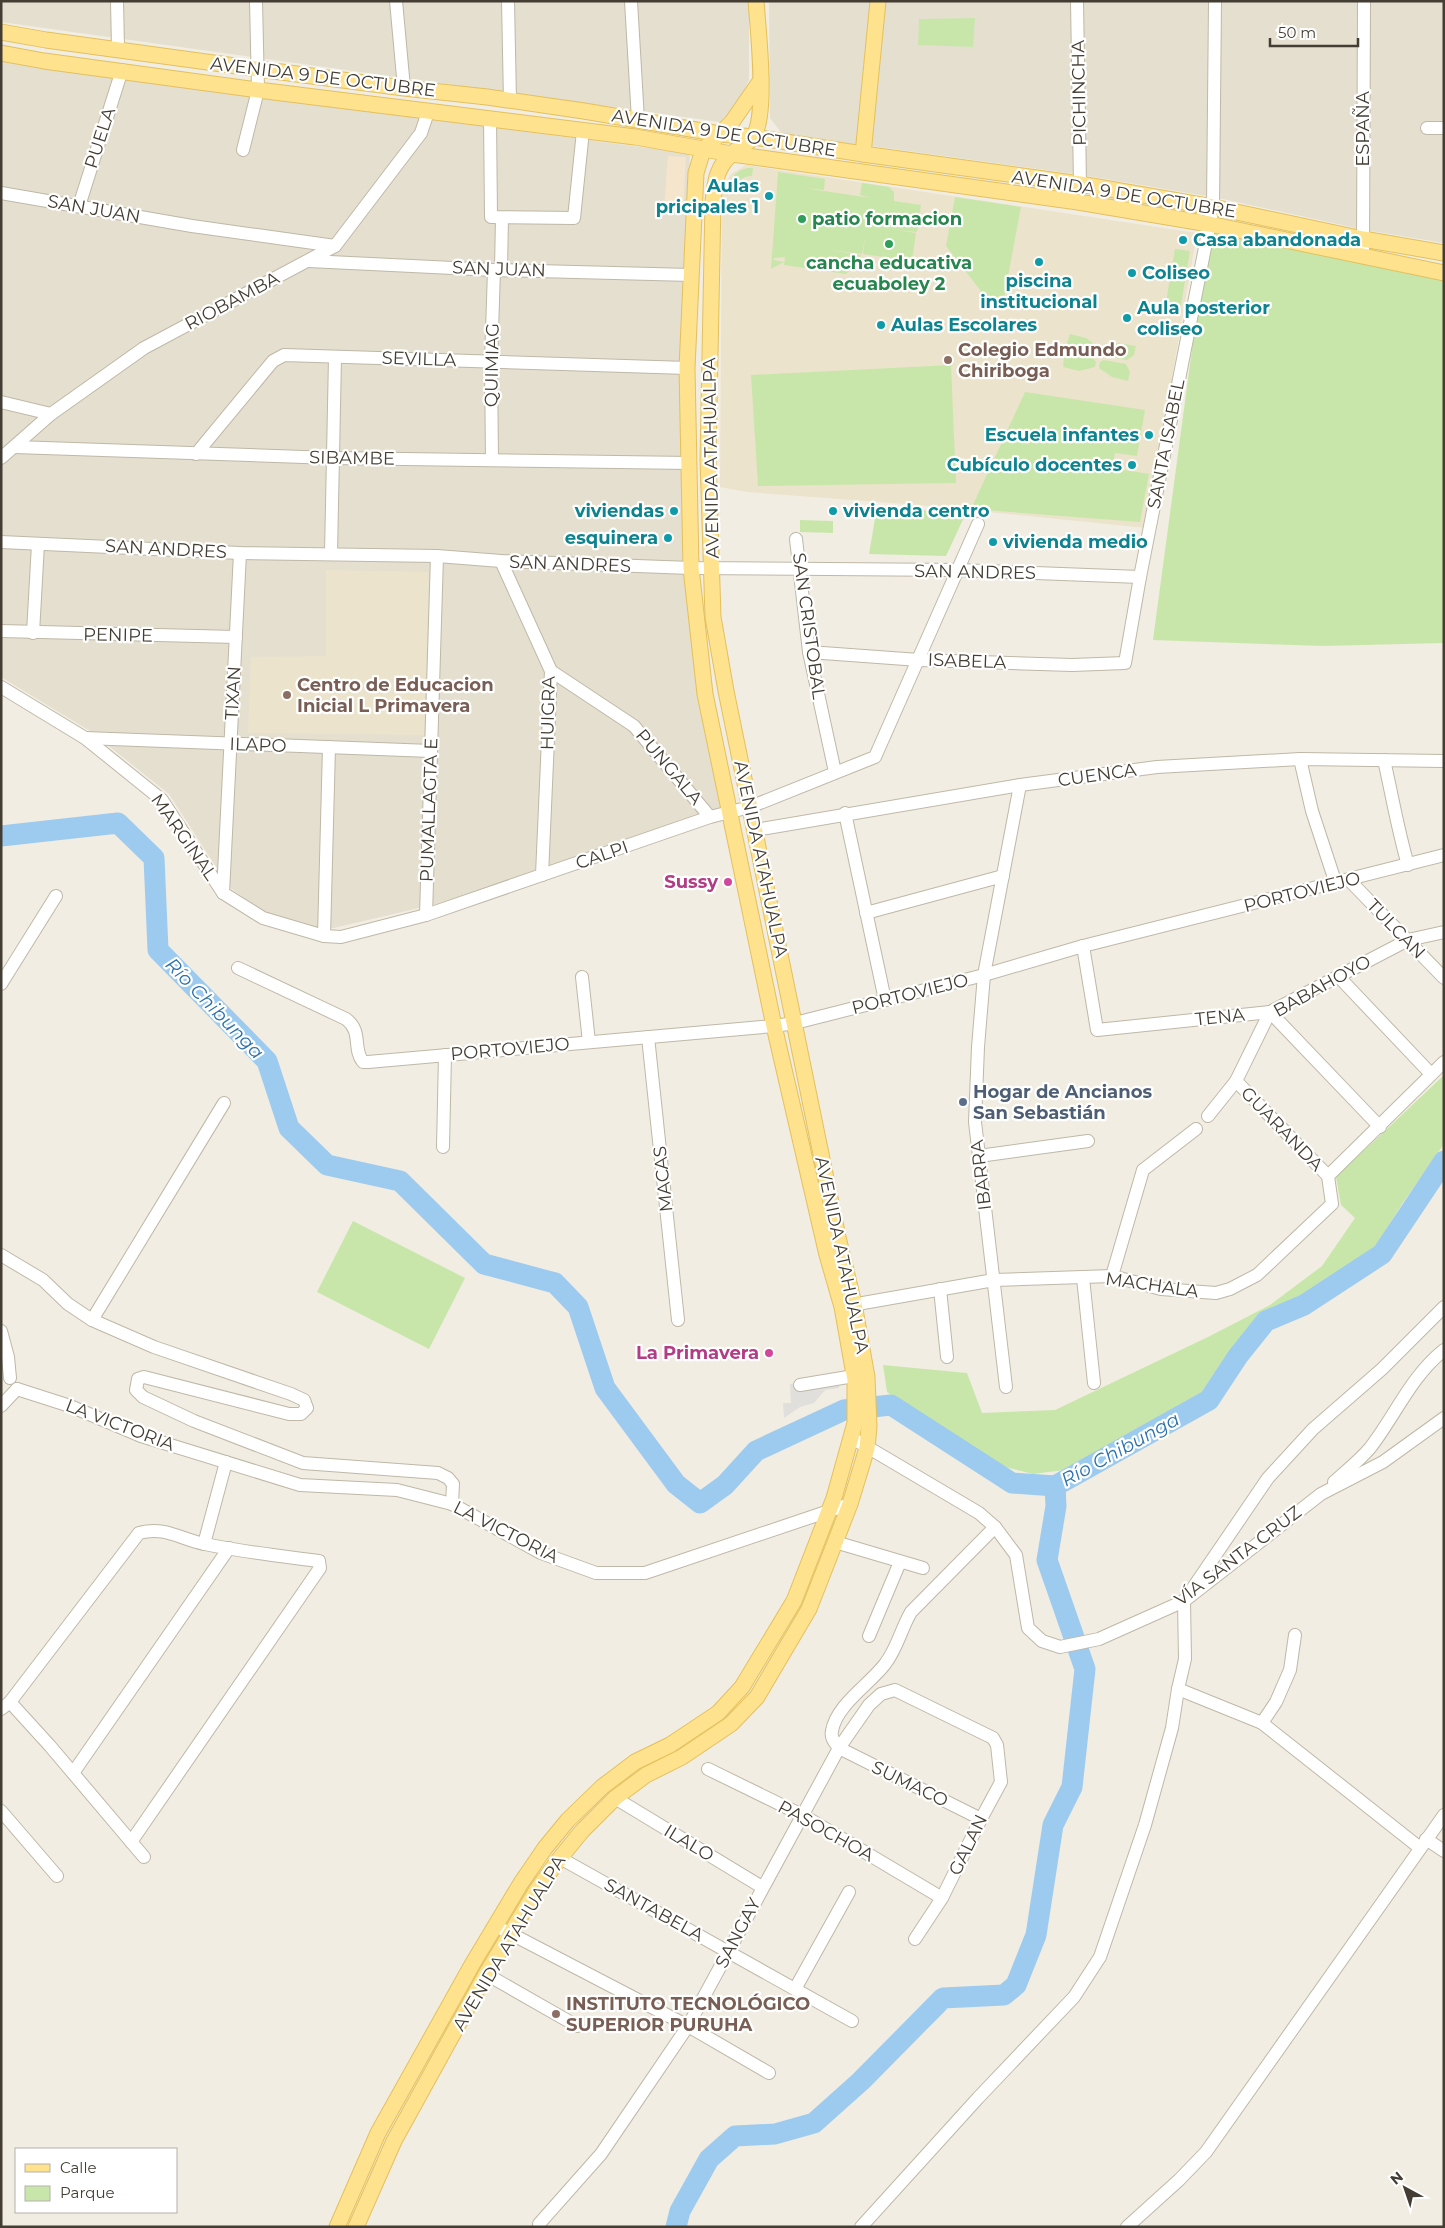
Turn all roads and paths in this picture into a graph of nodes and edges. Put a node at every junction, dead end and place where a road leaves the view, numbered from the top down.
1 (117, 1) edge
2 (256, 1) edge
3 (396, 1) edge
4 (508, 1) edge
5 (631, 1) edge
6 (756, 1) edge
7 (878, 1) edge
8 (1077, 1) edge
9 (1214, 1) edge
10 (1364, 1) edge
11 (1, 32) edge
12 (118, 48) junction
13 (1, 53) edge
14 (258, 69) junction
15 (122, 70) junction
16 (761, 80) junction
17 (404, 88) junction
18 (258, 90) junction
19 (510, 101) junction
20 (428, 112) junction
21 (490, 118) junction
22 (638, 120) junction
23 (1427, 128) dead end
24 (1444, 128) edge
25 (583, 131) junction
26 (720, 134) junction
27 (754, 137) junction
28 (243, 150) dead end
29 (703, 150) junction
30 (732, 154) junction
31 (864, 154) junction
32 (1080, 184) junction
33 (1, 193) edge
34 (79, 206) junction
35 (1213, 207) junction
36 (497, 218) junction
37 (1209, 224) junction
38 (1363, 239) junction
39 (335, 246) junction
40 (1444, 253) edge
41 (1363, 257) junction
42 (308, 260) junction
43 (498, 270) junction
44 (1444, 273) edge
45 (691, 275) junction
46 (335, 356) junction
47 (491, 362) junction
48 (687, 368) junction
49 (1, 402) edge
50 (51, 414) junction
51 (15, 447) junction
52 (196, 454) junction
53 (1, 458) edge
54 (332, 458) junction
55 (492, 460) junction
56 (690, 462) junction
57 (978, 524) dead end
58 (796, 539) dead end
59 (1, 542) edge
60 (38, 544) junction
61 (240, 552) junction
62 (331, 554) junction
63 (437, 556) junction
64 (501, 561) junction
65 (691, 568) junction
66 (712, 568) junction
67 (801, 570) junction
68 (958, 570) junction
69 (1140, 577) junction
70 (1, 631) edge
71 (33, 633) junction
72 (236, 637) junction
73 (809, 652) junction
74 (919, 660) junction
75 (1125, 663) joint
76 (551, 671) junction
77 (1, 687) edge
78 (85, 738) junction
79 (230, 744) junction
80 (329, 747) junction
81 (431, 751) junction
82 (1300, 759) junction
83 (1384, 760) junction
84 (1444, 761) edge
85 (835, 772) junction
86 (1020, 785) junction
87 (750, 807) junction
88 (731, 812) junction
89 (846, 813) junction
90 (710, 817) junction
91 (755, 830) junction
92 (1444, 855) edge
93 (1408, 865) junction
94 (542, 875) junction
95 (1004, 876) junction
96 (1348, 880) junction
97 (1336, 884) junction
98 (223, 893) junction
99 (56, 896) dead end
100 (866, 913) junction
101 (426, 914) junction
102 (1444, 932) edge
103 (324, 936) junction
104 (1408, 940) junction
105 (1083, 946) junction
106 (238, 968) dead end
107 (984, 975) junction
108 (1338, 976) junction
109 (582, 977) dead end
110 (1444, 978) edge
111 (1, 984) edge
112 (885, 1000) junction
113 (1270, 1012) junction
114 (795, 1023) junction
115 (774, 1026) junction
116 (648, 1037) junction
117 (589, 1042) junction
118 (445, 1055) junction
119 (1444, 1062) edge
120 (1431, 1074) junction
121 (1236, 1081) junction
122 (224, 1103) dead end
123 (1208, 1116) dead end
124 (1380, 1127) junction
125 (1196, 1129) dead end
126 (1088, 1141) dead end
127 (443, 1147) dead end
128 (979, 1156) junction
129 (1328, 1176) junction
130 (1, 1255) edge
131 (1112, 1276) junction
132 (1083, 1278) junction
133 (994, 1280) junction
134 (940, 1289) junction
135 (848, 1305) junction
136 (1444, 1307) edge
137 (92, 1320) junction
138 (678, 1320) dead end
139 (1, 1331) edge
140 (1444, 1350) edge
141 (948, 1357) dead end
142 (1, 1366) edge
143 (10, 1378) junction
144 (859, 1378) junction
145 (1094, 1383) dead end
146 (800, 1385) dead end
147 (1006, 1387) dead end
148 (17, 1389) junction
149 (1, 1406) edge
150 (1444, 1418) edge
151 (858, 1429) junction
152 (867, 1448) junction
153 (226, 1462) junction
154 (1321, 1494) junction
155 (452, 1504) junction
156 (850, 1504) junction
157 (829, 1512) junction
158 (995, 1526) junction
159 (835, 1542) junction
160 (204, 1544) junction
161 (229, 1548) junction
162 (900, 1562) junction
163 (923, 1568) dead end
164 (1184, 1601) junction
165 (1295, 1635) dead end
166 (870, 1636) dead end
167 (1178, 1689) junction
168 (895, 1690) joint
169 (6, 1705) edge
170 (1262, 1723) junction
171 (839, 1748) junction
172 (708, 1768) dead end
173 (73, 1773) junction
174 (615, 1798) junction
175 (1, 1810) edge
176 (1444, 1815) edge
177 (804, 1816) junction
178 (981, 1819) junction
179 (131, 1842) junction
180 (1423, 1844) junction
181 (1444, 1851) edge
182 (144, 1857) dead end
183 (560, 1858) junction
184 (57, 1876) dead end
185 (762, 1887) junction
186 (849, 1892) dead end
187 (942, 1898) junction
188 (496, 1926) junction
189 (512, 1934) junction
190 (915, 1939) dead end
191 (729, 1952) junction
192 (486, 1974) junction
193 (795, 1989) junction
194 (852, 2021) dead end
195 (577, 2026) dead end
196 (688, 2026) junction
197 (412, 2073) junction
198 (769, 2073) dead end
199 (427, 2081) junction
200 (339, 2222) edge
201 (539, 2224) dead end
202 (357, 2225) edge
203 (861, 2227) edge
204 (1127, 2227) edge

1 - 12 street
2 - 14 street
3 - 17 street
4 - 19 street
5 - 22 street
6 - 16 main road
7 - 31 main road
8 - 32 street, PICHINCHA
9 - 35 street, SANTA ISABEL
10 - 38 street, ESPAÑA
11 - 12 main road, AVENIDA 9 DE OCTUBRE
12 - 14 main road, AVENIDA 9 DE OCTUBRE
13 - 15 main road, AVENIDA 9 DE OCTUBRE
14 - 17 main road, AVENIDA 9 DE OCTUBRE
14 - 18 street
15 - 18 main road, AVENIDA 9 DE OCTUBRE
15 - 34 street, PUELA
16 - 26 main road
16 - 27 main road
17 - 19 main road, AVENIDA 9 DE OCTUBRE
18 - 20 main road, AVENIDA 9 DE OCTUBRE
18 - 28 street
19 - 22 main road, AVENIDA 9 DE OCTUBRE
20 - 21 main road, AVENIDA 9 DE OCTUBRE
20 - 39 street, RIOBAMBA
21 - 25 main road, AVENIDA 9 DE OCTUBRE
21 - 36 street, QUIMIAG
22 - 26 main road, AVENIDA 9 DE OCTUBRE
23 - 24 street
25 - 29 main road, AVENIDA 9 DE OCTUBRE
25 - 36 street
26 - 27 main road, AVENIDA 9 DE OCTUBRE
26 - 29 main road
27 - 30 main road, AVENIDA ATAHUALPA
27 - 31 main road, AVENIDA 9 DE OCTUBRE
29 - 30 main road, AVENIDA 9 DE OCTUBRE
29 - 45 main road, AVENIDA ATAHUALPA
30 - 37 main road, AVENIDA 9 DE OCTUBRE
30 - 66 main road, AVENIDA ATAHUALPA
31 - 32 main road, AVENIDA 9 DE OCTUBRE
32 - 35 main road, AVENIDA 9 DE OCTUBRE
33 - 34 street, SAN JUAN
34 - 39 street, SAN JUAN
35 - 37 street, SANTA ISABEL
35 - 38 main road, AVENIDA 9 DE OCTUBRE
36 - 43 street, QUIMIAG
37 - 41 main road, AVENIDA 9 DE OCTUBRE
37 - 69 street, SANTA ISABEL
38 - 40 main road, AVENIDA 9 DE OCTUBRE
38 - 41 street, ESPAÑA
39 - 42 street, RIOBAMBA
41 - 44 main road, AVENIDA 9 DE OCTUBRE
42 - 43 street, SAN JUAN
42 - 50 street, RIOBAMBA
43 - 45 street, SAN JUAN
43 - 47 street, QUIMIAG
45 - 48 main road, AVENIDA ATAHUALPA
46 - 47 street, SEVILLA
46 - 52 street, SEVILLA
46 - 54 street
47 - 48 street, SEVILLA
47 - 55 street, QUIMIAG
48 - 56 main road, AVENIDA ATAHUALPA
49 - 50 street
50 - 51 street, RIOBAMBA
51 - 52 street, SIBAMBE
51 - 53 street, RIOBAMBA
52 - 54 street, SIBAMBE
54 - 55 street, SIBAMBE
54 - 62 street
55 - 56 street, SIBAMBE
56 - 65 main road, AVENIDA ATAHUALPA
57 - 68 street
58 - 67 street, SAN CRISTOBAL
59 - 60 street, SAN ANDRES
60 - 61 street, SAN ANDRES
60 - 71 street
61 - 62 street, SAN ANDRES
61 - 72 street, TIXAN
62 - 63 street, SAN ANDRES
63 - 64 street, SAN ANDRES
63 - 81 street, PUMALLAGTA E
64 - 65 street, SAN ANDRES
64 - 76 street, HUIGRA
65 - 66 street, SAN ANDRES
65 - 88 main road, AVENIDA ATAHUALPA
66 - 67 street, SAN ANDRES
66 - 87 main road, AVENIDA ATAHUALPA
67 - 68 street, SAN ANDRES
67 - 73 street, SAN CRISTOBAL
68 - 69 street, SAN ANDRES
68 - 74 street
69 - 75 street, SANTA ISABEL
70 - 71 street, PENIPE
71 - 72 street, PENIPE
72 - 79 street, TIXAN
73 - 74 street, ISABELA
73 - 85 street, SAN CRISTOBAL
74 - 75 street, ISABELA
74 - 85 street, CALPI
76 - 90 street, PUNGALA
76 - 94 street, HUIGRA
77 - 78 street, MARGINAL
78 - 79 street, ILAPO
78 - 98 street, MARGINAL
79 - 80 street, ILAPO
79 - 98 street, TIXAN
80 - 81 street, ILAPO
80 - 103 street
81 - 101 street, PUMALLAGTA E
82 - 83 street, CUENCA
82 - 86 street, CUENCA
82 - 97 street
83 - 84 street, CUENCA
83 - 93 street
85 - 87 street, CALPI
86 - 89 street, CUENCA
86 - 95 street, IBARRA
87 - 88 street, CALPI
87 - 91 main road, AVENIDA ATAHUALPA
88 - 90 street, CALPI
88 - 115 main road, AVENIDA ATAHUALPA
89 - 91 street, CUENCA
89 - 100 street
90 - 94 street, CALPI
91 - 114 main road, AVENIDA ATAHUALPA
92 - 93 street, PORTOVIEJO
93 - 96 street, PORTOVIEJO
94 - 101 street, CALPI
95 - 100 street
95 - 107 street, IBARRA
96 - 97 street, PORTOVIEJO
96 - 104 street, TULCAN
97 - 105 street, PORTOVIEJO
98 - 103 street, MARGINAL
99 - 111 street
100 - 112 street
101 - 103 street, CALPI
102 - 104 street, BABAHOYO
104 - 108 street, BABAHOYO
104 - 110 street, TULCAN
105 - 107 street, PORTOVIEJO
105 - 113 street, TENA
106 - 118 street, PORTOVIEJO
107 - 112 street, PORTOVIEJO
107 - 128 street, IBARRA
108 - 113 street, BABAHOYO
108 - 120 street
109 - 117 street
112 - 114 street, PORTOVIEJO
113 - 121 street, BABAHOYO
113 - 124 street, TENA
114 - 115 street, PORTOVIEJO
114 - 135 main road, AVENIDA ATAHUALPA
115 - 116 street, PORTOVIEJO
115 - 135 main road, AVENIDA ATAHUALPA
116 - 117 street, PORTOVIEJO
116 - 138 street, MACAS
117 - 118 street, PORTOVIEJO
118 - 127 street
119 - 120 street
120 - 124 street
121 - 123 street, BABAHOYO
121 - 129 street, GUARANDA
122 - 137 street
124 - 129 street
125 - 131 street
126 - 128 street
128 - 133 street, IBARRA
129 - 131 street, MACHALA
130 - 137 street
131 - 132 street, MACHALA
132 - 133 street, MACHALA
132 - 145 street
133 - 134 street, MACHALA
133 - 147 street, IBARRA
134 - 135 street, MACHALA
134 - 141 street
135 - 144 main road, AVENIDA ATAHUALPA
136 - 164 street
137 - 155 street
139 - 143 street
140 - 154 street
142 - 143 street
143 - 148 street
144 - 146 street
144 - 151 main road, AVENIDA ATAHUALPA
148 - 149 street
148 - 153 street, LA VICTORIA
150 - 154 street, VÍA SANTA CRUZ
151 - 152 main road, AVENIDA ATAHUALPA
151 - 157 main road, AVENIDA ATAHUALPA
152 - 156 main road, AVENIDA ATAHUALPA
152 - 158 street, VÍA SANTA CRUZ
153 - 155 street, LA VICTORIA
153 - 160 street
154 - 164 street, VÍA SANTA CRUZ
155 - 157 street, LA VICTORIA
156 - 157 street, LA VICTORIA
156 - 159 main road, AVENIDA ATAHUALPA
157 - 188 main road, AVENIDA ATAHUALPA
158 - 164 street, VÍA SANTA CRUZ
158 - 171 street
159 - 162 street
159 - 174 main road, AVENIDA ATAHUALPA
160 - 161 street
160 - 169 street
161 - 173 street
161 - 179 street
162 - 163 street
162 - 166 street
164 - 167 street
165 - 170 street
167 - 170 street
167 - 203 street
168 - 171 street, SANGAY
168 - 178 street, GALAN
169 - 173 street
170 - 180 street
171 - 177 street, SANGAY
171 - 178 street, SUMACO
172 - 177 street, PASOCHOA
173 - 179 street
174 - 183 main road, AVENIDA ATAHUALPA
174 - 185 street, ILALO
175 - 184 street
176 - 180 street
177 - 185 street, SANGAY
177 - 187 street, PASOCHOA
178 - 187 street, GALAN
179 - 182 street
180 - 181 street
180 - 204 street
183 - 189 main road, AVENIDA ATAHUALPA
183 - 191 street, SANTABELA
185 - 191 street, SANGAY
186 - 193 street
187 - 190 street, GALAN
188 - 189 street
188 - 197 main road, AVENIDA ATAHUALPA
189 - 192 main road, AVENIDA ATAHUALPA
189 - 196 street
191 - 193 street, SANTABELA
191 - 196 street, SANGAY
192 - 195 street
192 - 199 main road, AVENIDA ATAHUALPA
193 - 194 street, SANTABELA
196 - 198 street
196 - 201 street, SANGAY
197 - 199 main road
197 - 200 main road, AVENIDA ATAHUALPA
199 - 202 main road, AVENIDA ATAHUALPA
200 - 202 main road

